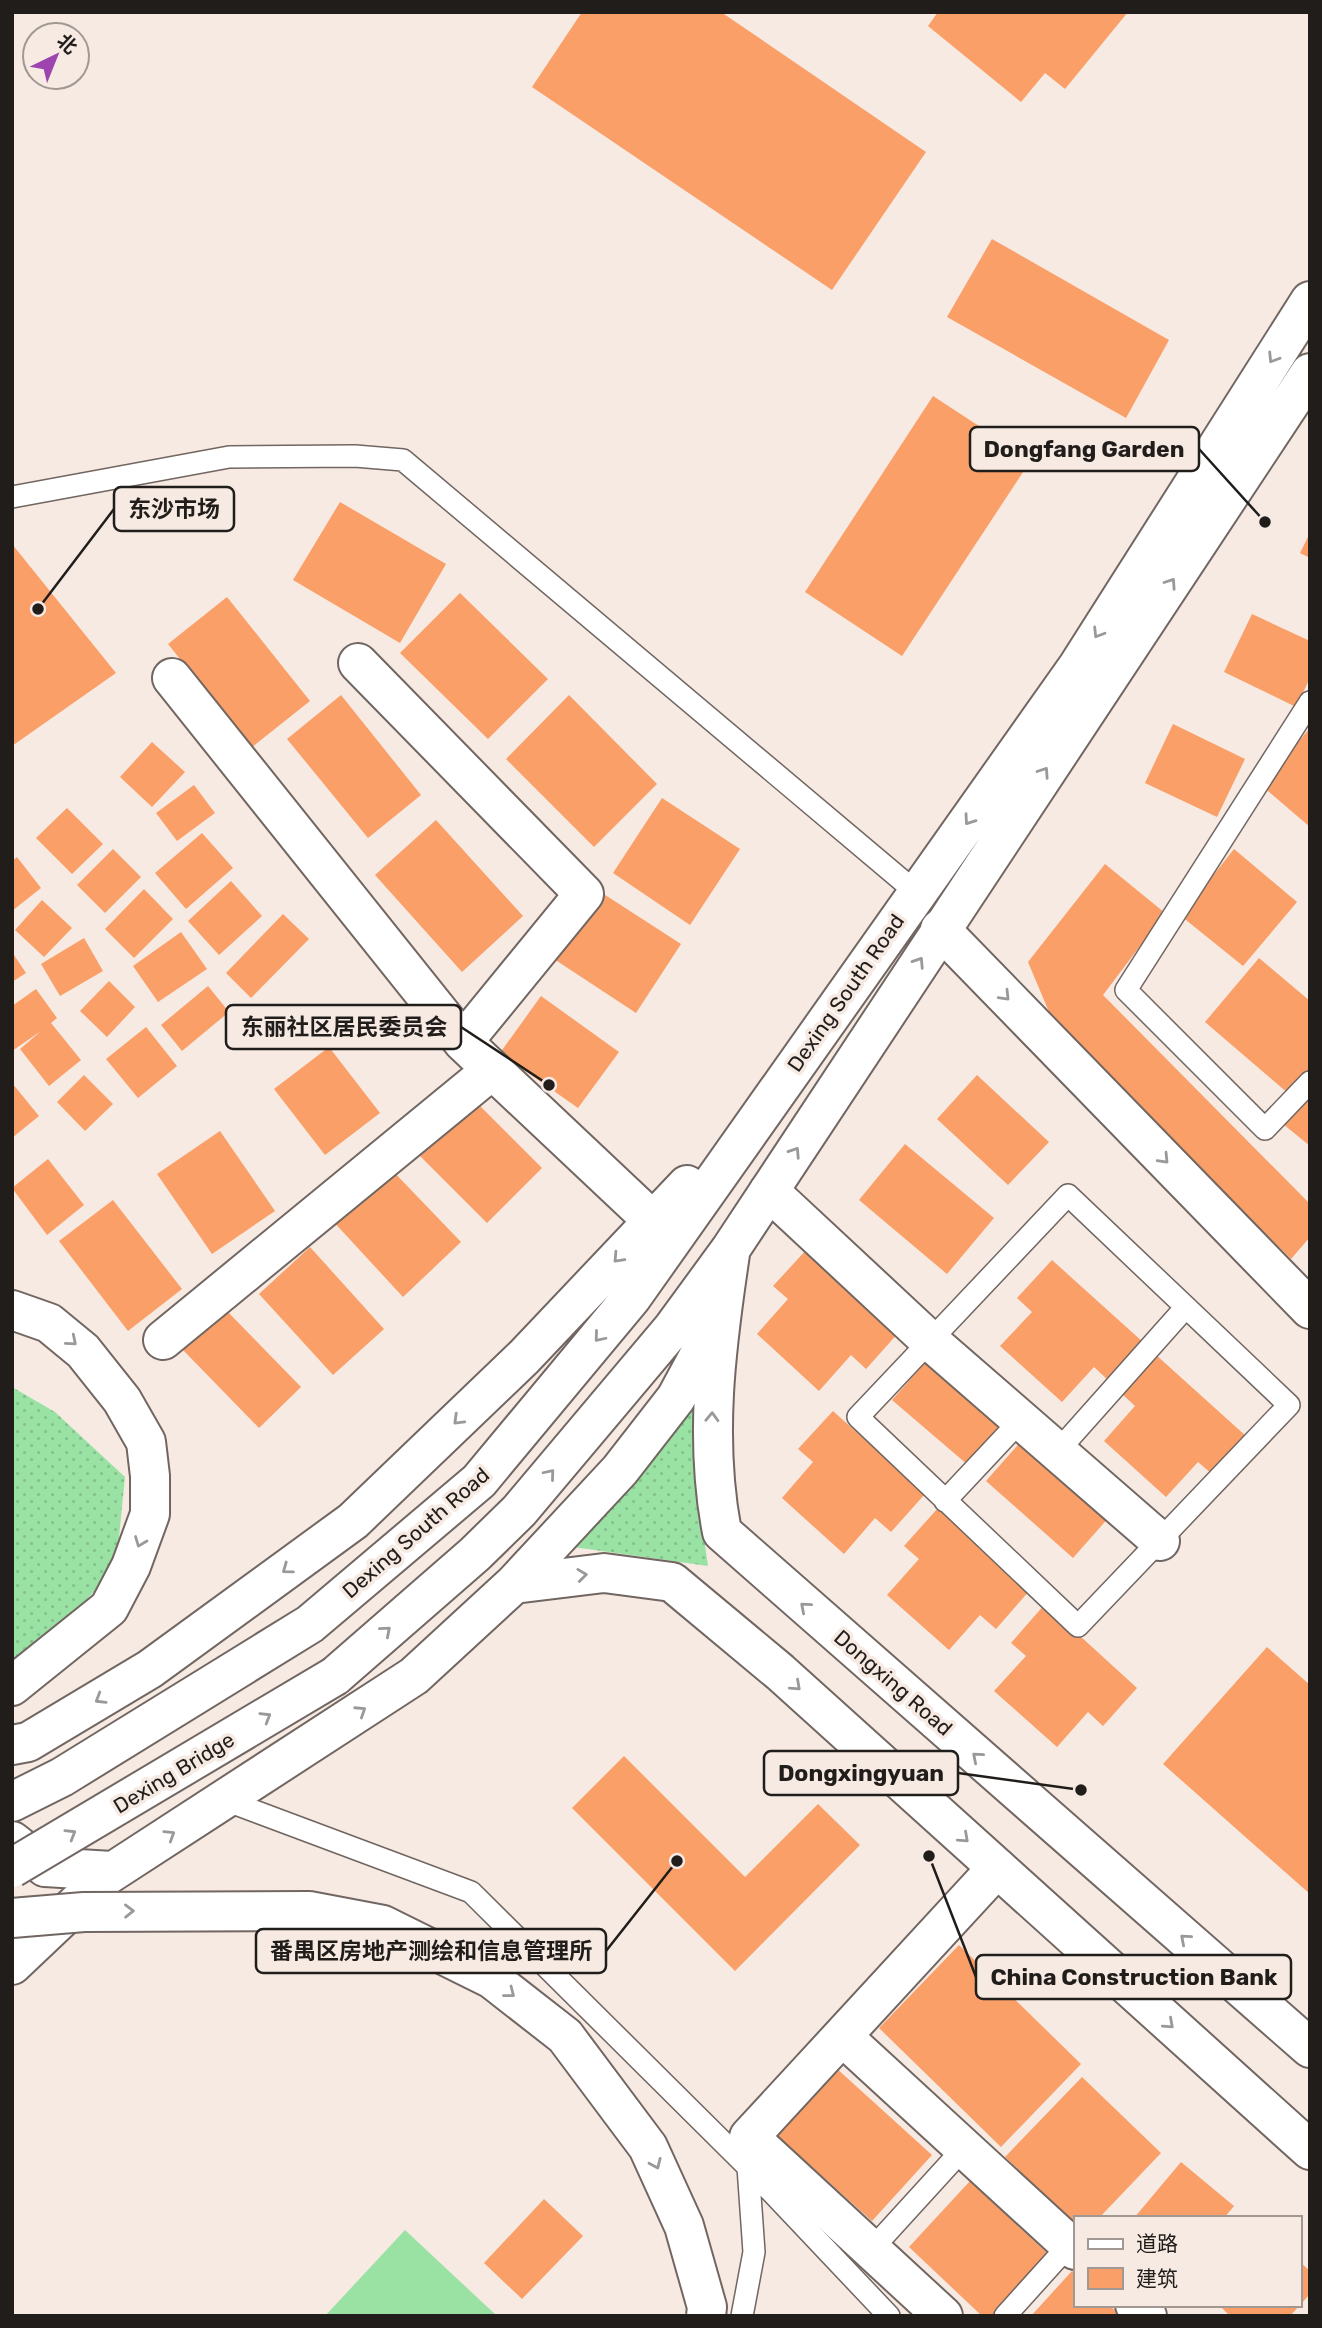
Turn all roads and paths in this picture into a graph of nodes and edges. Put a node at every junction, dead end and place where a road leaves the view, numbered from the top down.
1 (1310, 301) edge
2 (1310, 373) edge
3 (12, 497) edge
4 (358, 663) dead end
5 (172, 678) dead end
6 (1310, 702) edge
7 (917, 893) junction
8 (940, 929) junction
9 (464, 1042) junction
10 (492, 1070) junction
11 (1310, 1082) edge
12 (782, 1084) junction
13 (769, 1191) junction
14 (653, 1221) junction
15 (730, 1250) junction
16 (1306, 1298) edge
17 (1186, 1307) junction
18 (12, 1310) edge
19 (721, 1314) junction
20 (163, 1340) dead end
21 (930, 1341) junction
22 (1021, 1420) junction
23 (1057, 1452) junction
24 (945, 1501) junction
25 (1160, 1541) junction
26 (514, 1584) junction
27 (335, 1676) joint
28 (12, 1686) edge
29 (17, 1749) edge
30 (225, 1800) junction
31 (12, 1802) edge
32 (12, 1841) edge
33 (12, 1868) edge
34 (997, 1868) junction
35 (112, 1871) junction
36 (12, 1918) edge
37 (12, 1965) edge
38 (842, 2036) junction
39 (1310, 2048) edge
40 (964, 2148) junction
41 (1310, 2150) edge
42 (748, 2167) junction
43 (1072, 2247) edge
44 (871, 2250) junction
45 (706, 2316) edge
46 (741, 2316) edge
47 (889, 2316) edge
48 (943, 2316) edge
49 (1005, 2316) edge

1 -> 7 main road, Dexing South Road
8 -> 2 main road, Dexing South Road
3 - 7 lane
4 - 9 main road
5 - 9 main road
6 - 11 lane
7 - 12 main road, Dexing South Road
13 -> 8 main road, Dexing South Road
8 -> 16 main road
9 - 10 main road
10 - 14 main road
10 - 20 main road
12 - 14 main road
12 -> 31 main road, Dexing South Road
13 - 15 main road, Dexing South Road
13 - 21 main road
14 -> 29 main road
15 - 19 main road, Dongxing Road
27 -> 15 main road, Dexing South Road
17 - 21 lane
17 - 23 lane
17 - 25 lane
18 -> 28 main road
19 - 26 main road
39 -> 19 main road, Dongxing Road
21 - 22 main road
21 - 24 lane
22 - 23 main road
22 - 24 lane
23 - 25 main road
24 - 25 lane
30 -> 26 main road
26 -> 34 main road
33 -> 27 main road, Dexing Bridge, bridge
35 -> 30 main road
30 - 42 lane
32 - 35 main road
34 - 38 main road
34 -> 41 main road
35 - 37 main road
36 -> 45 main road, bridge
38 - 40 main road
38 - 44 main road
40 - 43 main road
40 - 44 lane
42 - 46 lane
42 - 47 lane
43 - 49 lane
44 - 48 main road

